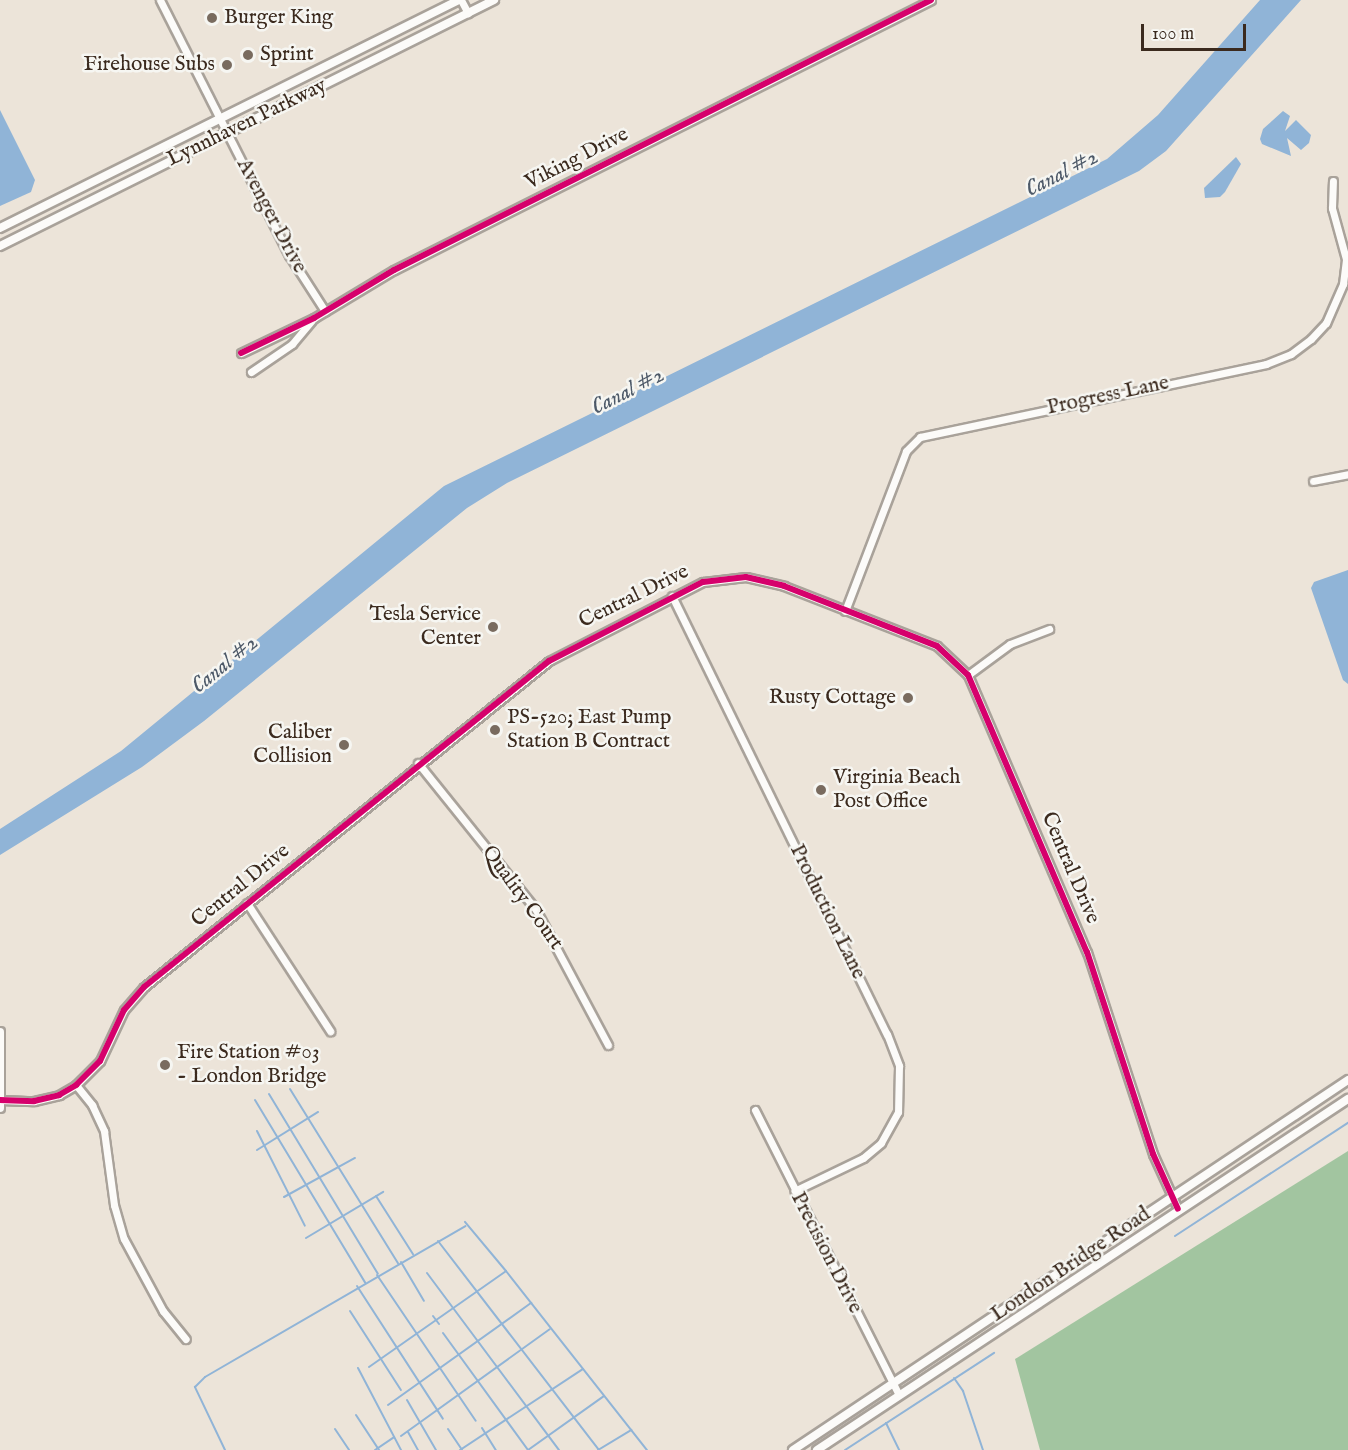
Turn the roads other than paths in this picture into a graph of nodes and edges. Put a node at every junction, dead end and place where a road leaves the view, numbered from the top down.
1 (460, 0) edge
2 (494, 0) edge
3 (931, 0) edge
4 (163, 1) edge
5 (480, 3) edge
6 (468, 13) junction
7 (221, 120) junction
8 (227, 132) junction
9 (1333, 181) dead end
10 (0, 228) edge
11 (0, 246) edge
12 (325, 311) junction
13 (314, 318) junction
14 (241, 353) dead end
15 (251, 372) dead end
16 (1348, 474) edge
17 (1313, 481) dead end
18 (672, 596) junction
19 (845, 611) junction
20 (1049, 629) dead end
21 (968, 675) junction
22 (418, 763) junction
23 (247, 903) junction
24 (330, 1031) dead end
25 (0, 1032) edge
26 (608, 1045) dead end
27 (1348, 1080) edge
28 (76, 1085) junction
29 (1348, 1099) edge
30 (0, 1103) edge
31 (755, 1110) dead end
32 (794, 1191) junction
33 (1171, 1197) junction
34 (1178, 1209) junction
35 (186, 1339) dead end
36 (893, 1383) junction
37 (899, 1395) junction
38 (793, 1450) edge
39 (818, 1450) edge

1 - 6 street
1 - 7 main road, Lynnhaven Parkway
2 - 5 main road, Lynnhaven Parkway
3 - 12 street, Viking Drive
4 - 7 street, Avenger Drive
5 - 6 main road, Lynnhaven Parkway
6 - 8 main road, Lynnhaven Parkway
7 - 8 street, Avenger Drive
7 - 10 main road, Lynnhaven Parkway
8 - 11 main road, Lynnhaven Parkway
8 - 12 street, Avenger Drive
9 - 19 street, Progress Lane
12 - 13 street, Viking Drive
13 - 14 street, Viking Drive
13 - 15 street, Viking Drive
16 - 17 street
18 - 19 street, Central Drive
18 - 22 street, Central Drive
18 - 32 street, Production Lane
19 - 21 street, Central Drive
20 - 21 street
21 - 33 street, Central Drive
22 - 23 street, Central Drive
22 - 26 street, Quality Court
23 - 24 street
23 - 28 street, Central Drive
25 - 30 main road
27 - 33 main road, London Bridge Road
28 - 30 street, Central Drive
28 - 35 street
29 - 34 main road, London Bridge Road
31 - 32 street, Precision Drive
32 - 36 street, Precision Drive
33 - 34 street, Central Drive
33 - 36 main road, London Bridge Road
34 - 37 main road, London Bridge Road
36 - 37 street, Precision Drive
36 - 38 main road, London Bridge Road
37 - 39 main road, London Bridge Road

